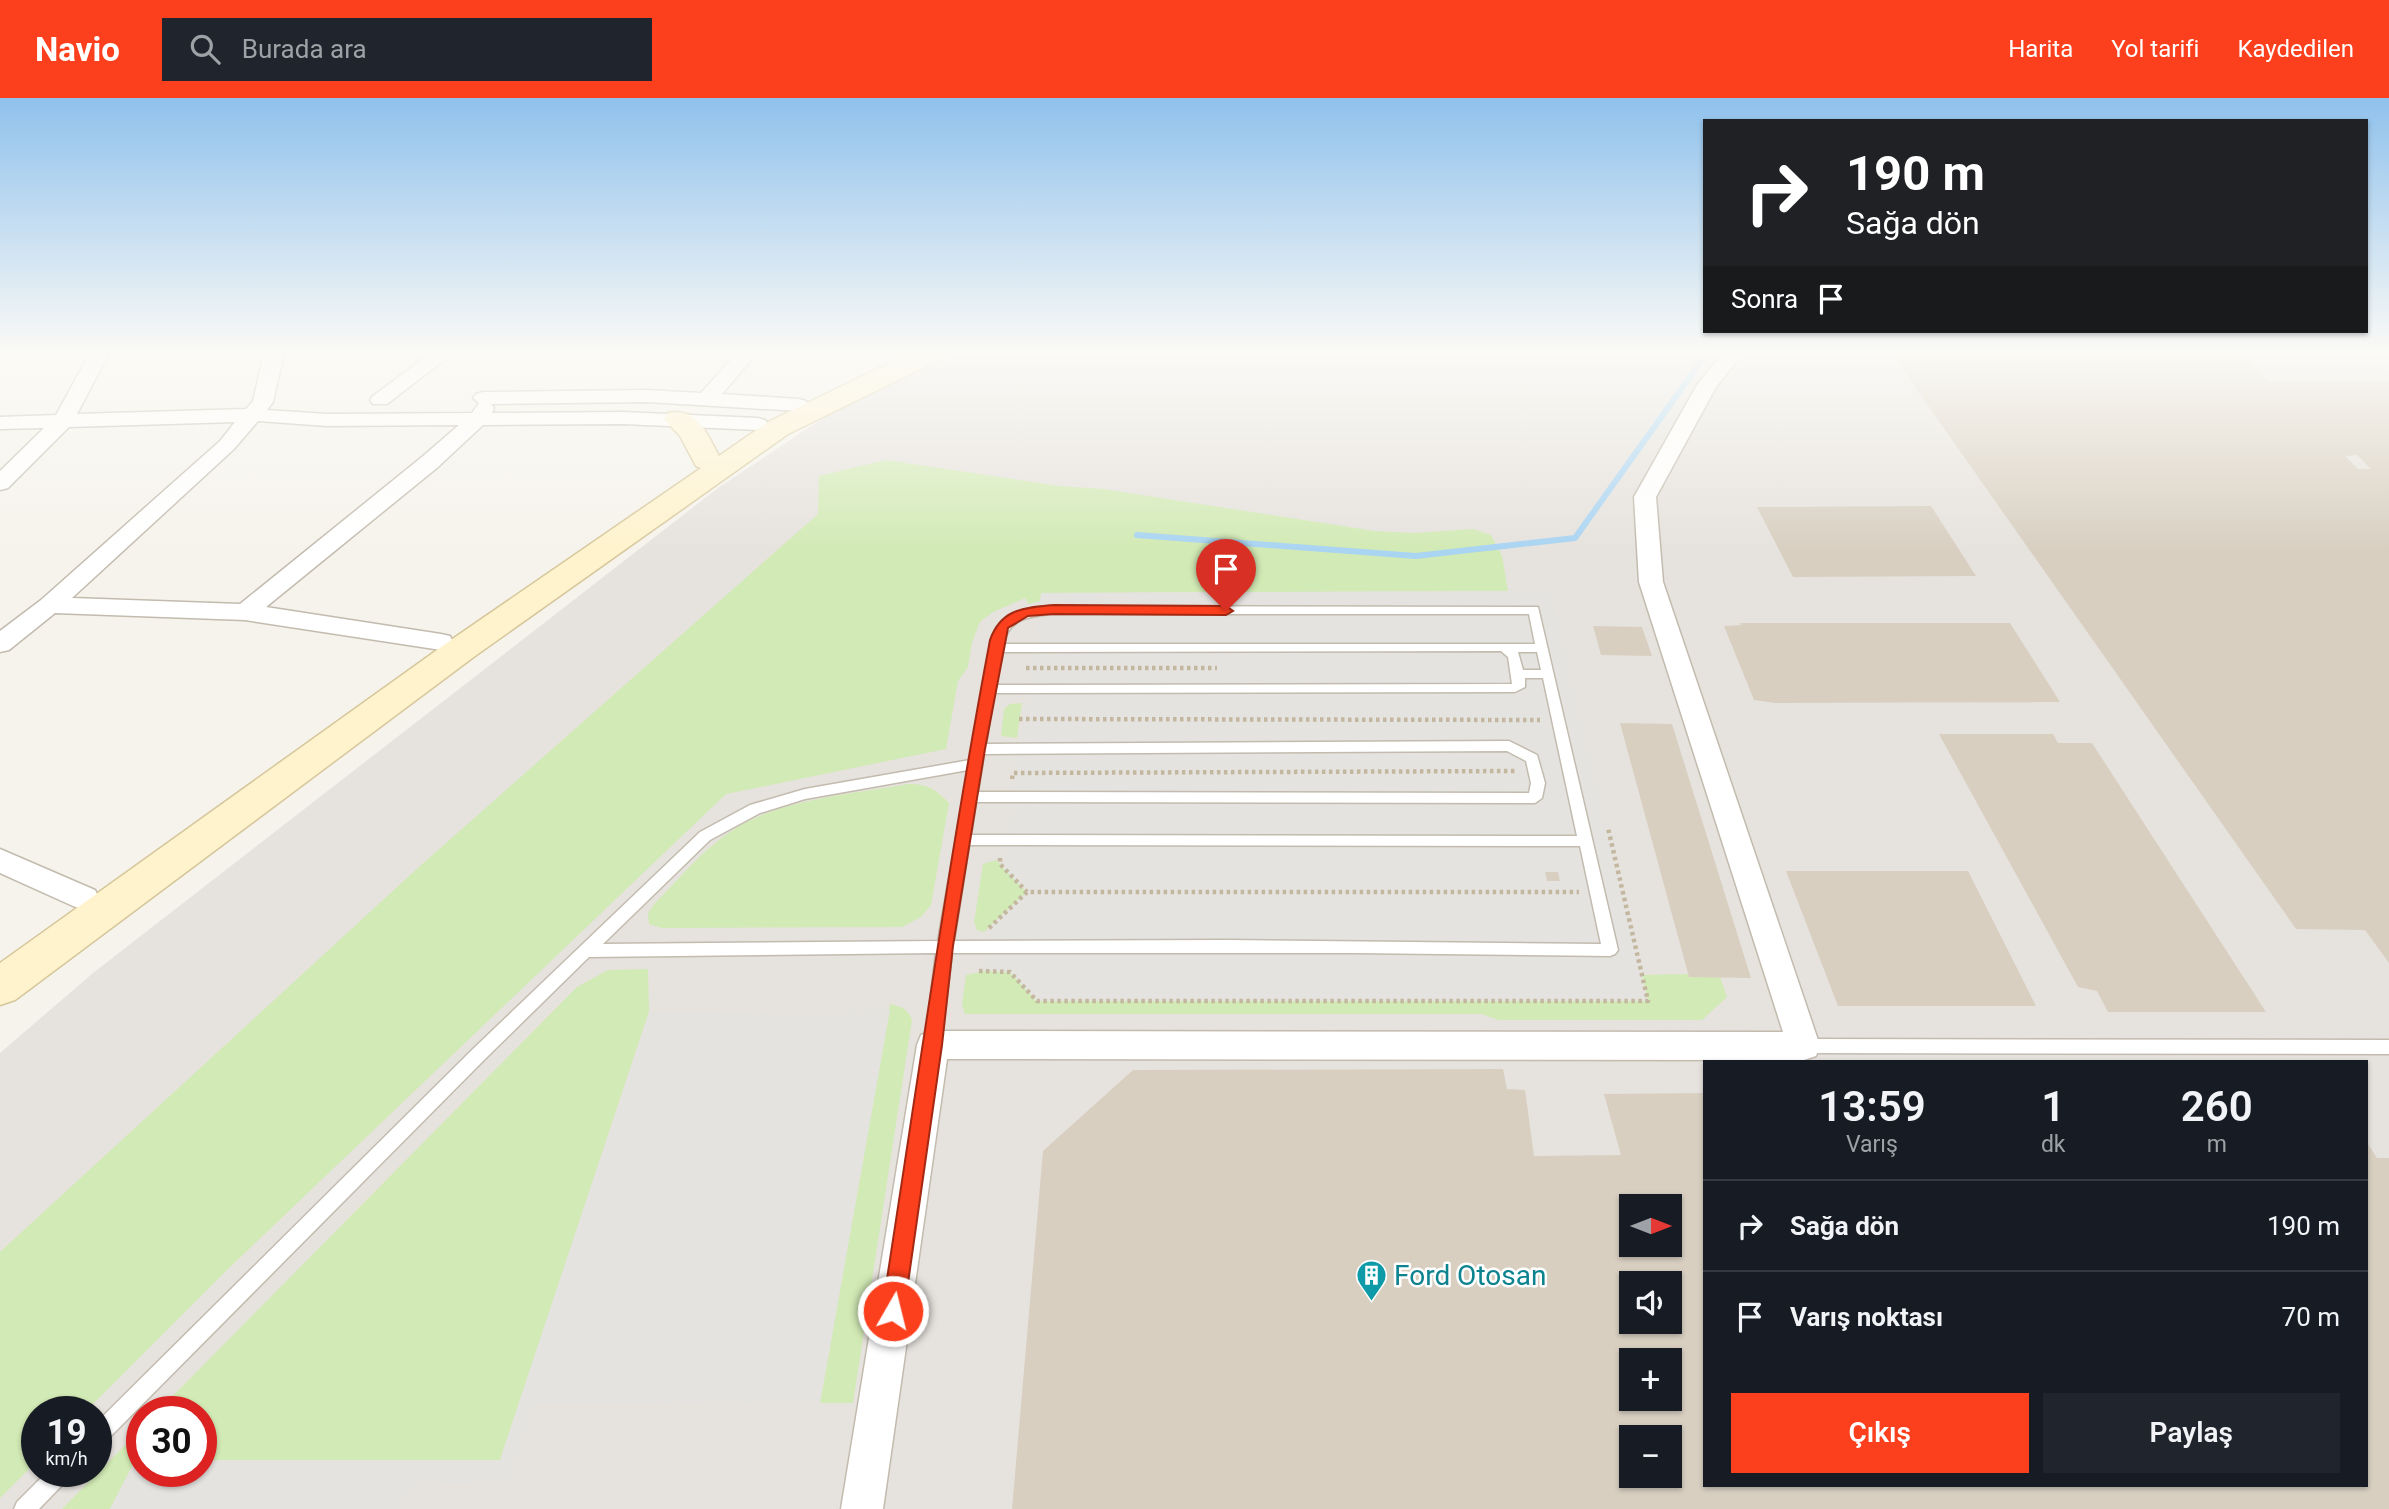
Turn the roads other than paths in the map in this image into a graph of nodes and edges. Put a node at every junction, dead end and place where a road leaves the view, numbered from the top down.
1 (95, 419) edge
2 (249, 419) edge
3 (320, 419) edge
4 (342, 419) edge
5 (473, 419) edge
6 (678, 419) joint
7 (769, 419) edge
8 (797, 419) edge
9 (1688, 419) edge
10 (63, 421) junction
11 (0, 424) edge
12 (758, 424) junction
13 (706, 460) junction
14 (0, 482) edge
15 (50, 605) junction
16 (245, 612) junction
17 (441, 642) junction
18 (0, 644) edge
19 (1504, 647) junction
20 (996, 648) junction
21 (1542, 648) junction
22 (1518, 674) junction
23 (1548, 674) junction
24 (989, 689) junction
25 (976, 756) junction
26 (969, 797) junction
27 (962, 840) junction
28 (1586, 841) junction
29 (0, 860) edge
30 (84, 898) junction
31 (945, 946) junction
32 (587, 951) junction
33 (0, 960) edge
34 (0, 987) edge
35 (933, 1045) junction
36 (1804, 1046) junction
37 (2389, 1047) edge
38 (112, 1421) edge
39 (46, 1487) edge
40 (24, 1509) edge
41 (862, 1509) edge

1 - 10 street
2 - 15 street
3 - 4 street
5 - 16 street
6 - 12 street
6 - 13 main road
7 - 12 main road
8 - 34 main road
9 - 36 street
10 - 11 street
10 - 14 street
12 - 13 main road
13 - 17 main road
15 - 16 street
15 - 18 street
16 - 17 street
17 - 30 main road
19 - 20 lane
19 - 21 lane
19 - 22 lane
20 - 21 lane
20 - 24 lane
21 - 23 lane
22 - 23 lane
22 - 24 lane
23 - 28 lane
24 - 25 lane
25 - 26 lane
25 - 26 lane
25 - 32 lane
26 - 27 lane
27 - 28 lane
27 - 31 lane
28 - 31 lane
29 - 30 street
30 - 33 main road
31 - 32 lane
31 - 35 lane
32 - 38 lane
35 - 36 street
35 - 41 street
36 - 37 lane
39 - 40 lane

